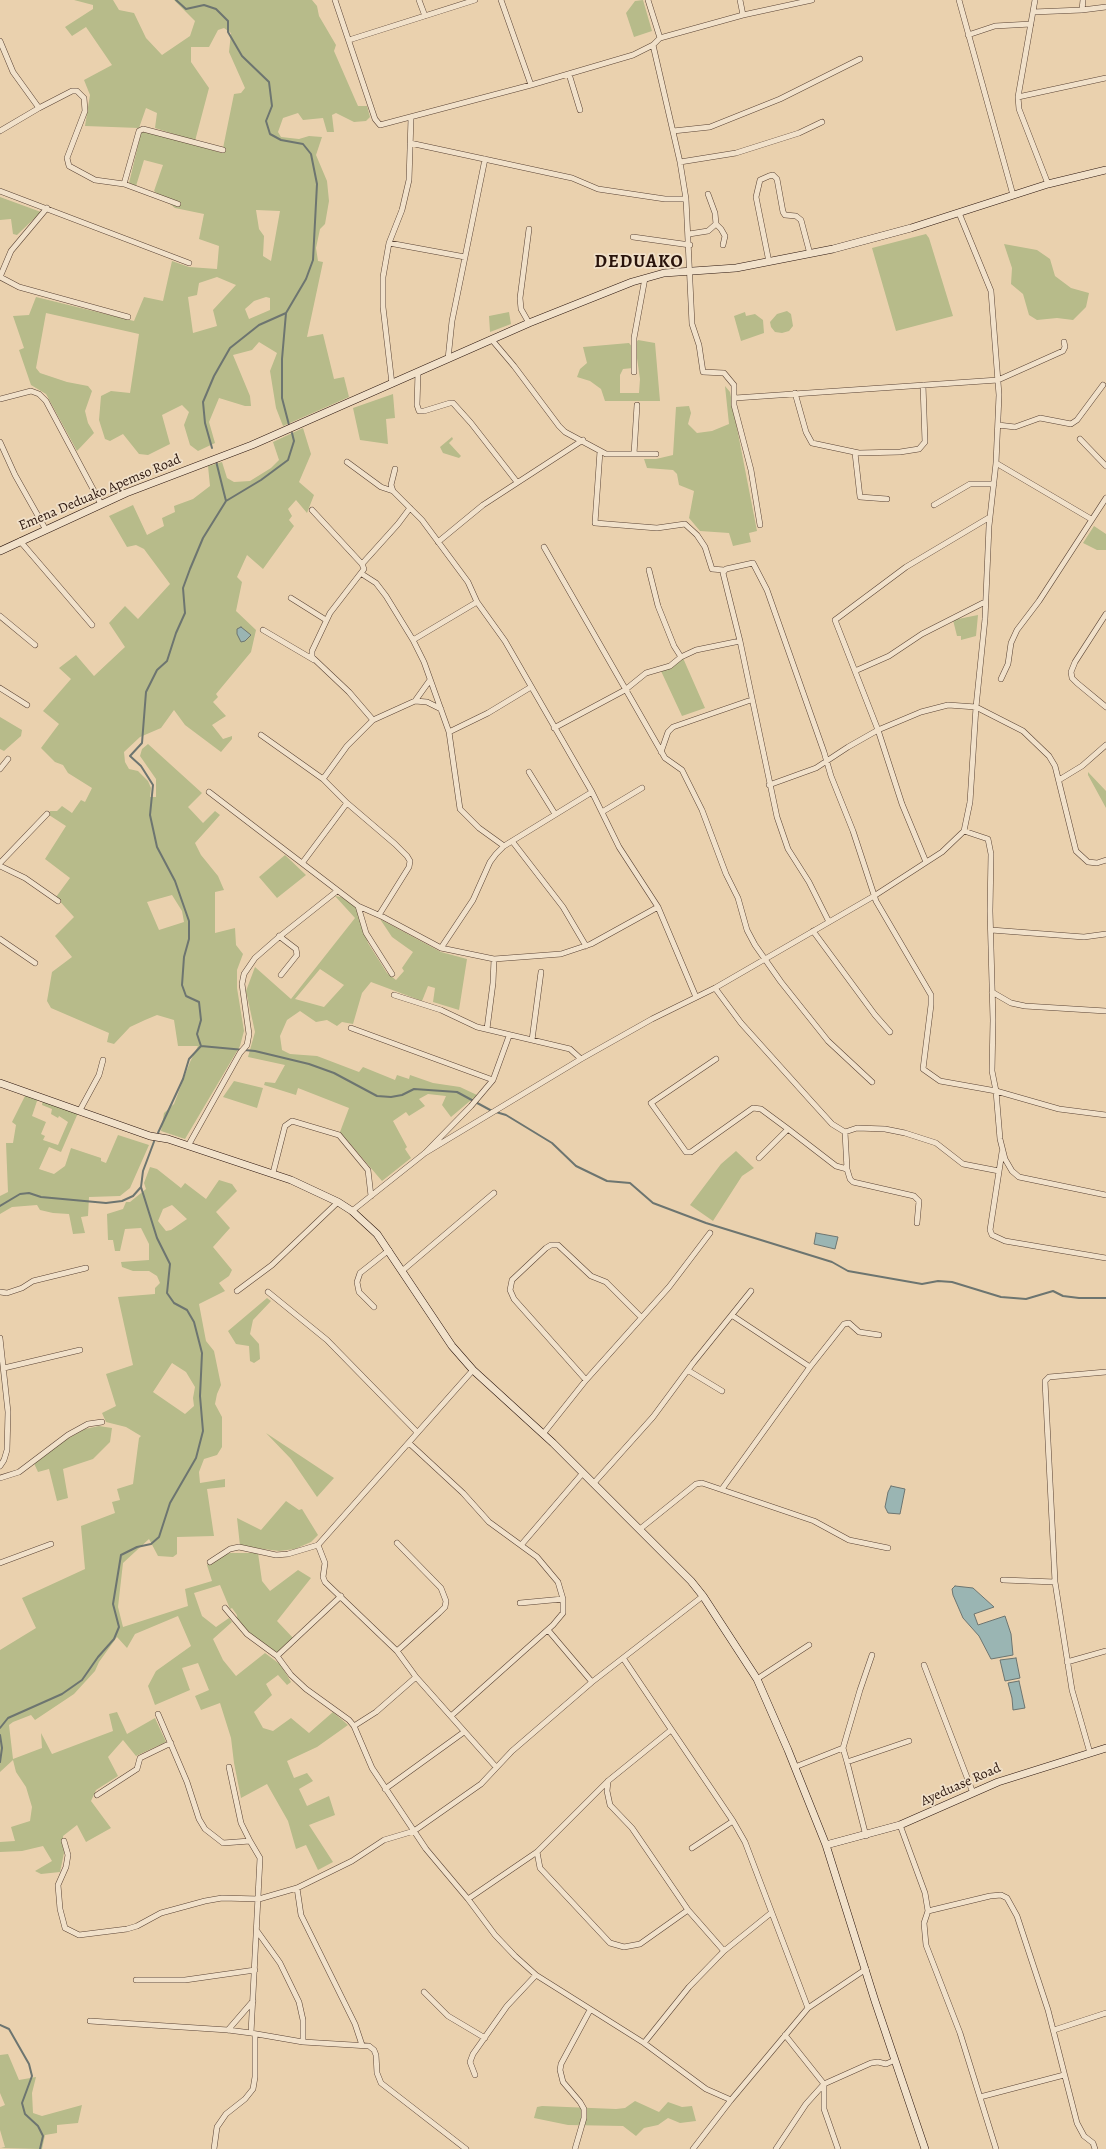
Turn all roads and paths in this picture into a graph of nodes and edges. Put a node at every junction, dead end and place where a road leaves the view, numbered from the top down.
1 (335, 0) edge
2 (419, 0) edge
3 (475, 0) edge
4 (501, 0) edge
5 (648, 0) edge
6 (740, 0) edge
7 (812, 0) edge
8 (958, 0) edge
9 (1035, 0) edge
10 (1083, 0) edge
11 (1106, 7) edge
12 (1082, 10) junction
13 (1033, 12) junction
14 (743, 15) junction
15 (425, 16) junction
16 (1031, 24) junction
17 (968, 35) junction
18 (660, 38) junction
19 (349, 40) junction
20 (0, 41) edge
21 (653, 45) junction
22 (860, 59) dead end
23 (569, 74) junction
24 (1106, 78) edge
25 (531, 85) junction
26 (1018, 98) junction
27 (39, 108) junction
28 (580, 110) dead end
29 (411, 118) junction
30 (822, 122) dead end
31 (0, 131) edge
32 (673, 131) junction
33 (410, 143) junction
34 (223, 150) dead end
35 (485, 159) junction
36 (680, 162) junction
37 (1106, 170) edge
38 (124, 184) junction
39 (1048, 184) junction
40 (0, 191) edge
41 (708, 194) dead end
42 (1013, 195) junction
43 (686, 199) junction
44 (178, 204) dead end
45 (47, 208) junction
46 (958, 213) junction
47 (716, 224) junction
48 (529, 229) dead end
49 (689, 234) junction
50 (633, 236) dead end
51 (389, 243) junction
52 (690, 245) junction
53 (723, 245) dead end
54 (810, 254) junction
55 (465, 257) junction
56 (768, 262) junction
57 (189, 263) dead end
58 (688, 271) junction
59 (0, 277) edge
60 (646, 278) junction
61 (128, 317) dead end
62 (528, 323) junction
63 (492, 340) junction
64 (1064, 342) dead end
65 (448, 359) junction
66 (418, 372) junction
67 (634, 372) dead end
68 (998, 380) junction
69 (392, 384) junction
70 (923, 385) junction
71 (1103, 385) dead end
72 (795, 392) junction
73 (0, 398) edge
74 (735, 398) junction
75 (637, 405) dead end
76 (998, 425) junction
77 (1080, 439) dead end
78 (583, 440) junction
79 (0, 442) edge
80 (600, 451) junction
81 (855, 453) junction
82 (634, 454) junction
83 (656, 454) dead end
84 (347, 462) dead end
85 (996, 463) junction
86 (1106, 466) edge
87 (395, 469) dead end
88 (517, 482) junction
89 (994, 484) junction
90 (393, 491) junction
91 (1106, 498) edge
92 (887, 499) dead end
93 (101, 504) junction
94 (934, 506) dead end
95 (410, 508) junction
96 (312, 510) dead end
97 (990, 517) junction
98 (1091, 519) junction
99 (760, 525) dead end
100 (46, 530) junction
101 (20, 541) junction
102 (438, 542) junction
103 (544, 547) dead end
104 (0, 551) edge
105 (362, 564) junction
106 (649, 570) dead end
107 (724, 570) junction
108 (362, 574) junction
109 (291, 598) dead end
110 (476, 602) junction
111 (986, 602) junction
112 (1106, 614) edge
113 (0, 616) edge
114 (326, 620) junction
115 (92, 625) dead end
116 (263, 630) dead end
117 (413, 640) junction
118 (740, 641) junction
119 (35, 645) dead end
120 (681, 657) junction
121 (314, 661) junction
122 (855, 671) junction
123 (1000, 679) dead end
124 (430, 680) junction
125 (532, 687) junction
126 (0, 688) edge
127 (625, 690) junction
128 (751, 700) junction
129 (415, 702) junction
130 (27, 705) dead end
131 (976, 707) junction
132 (1106, 707) edge
133 (441, 709) junction
134 (373, 720) junction
135 (554, 728) junction
136 (878, 730) junction
137 (449, 732) junction
138 (261, 735) dead end
139 (1106, 745) edge
140 (662, 752) junction
141 (8, 759) dead end
142 (827, 762) junction
143 (0, 769) edge
144 (529, 772) dead end
145 (323, 779) junction
146 (1059, 780) junction
147 (769, 785) junction
148 (642, 788) dead end
149 (209, 792) dead end
150 (592, 792) junction
151 (348, 803) junction
152 (602, 812) junction
153 (47, 814) dead end
154 (555, 814) junction
155 (964, 831) junction
156 (512, 841) junction
157 (504, 846) junction
158 (1106, 860) edge
159 (303, 862) junction
160 (926, 862) junction
161 (0, 865) edge
162 (337, 891) junction
163 (874, 896) junction
164 (58, 901) dead end
165 (358, 906) junction
166 (658, 906) junction
167 (379, 915) junction
168 (829, 922) junction
169 (991, 930) junction
170 (813, 931) junction
171 (1106, 934) edge
172 (279, 936) junction
173 (0, 939) edge
174 (586, 946) junction
175 (441, 948) junction
176 (494, 959) junction
177 (764, 959) junction
178 (36, 963) dead end
179 (541, 972) dead end
180 (392, 974) dead end
181 (281, 975) dead end
182 (715, 988) junction
183 (992, 992) junction
184 (394, 995) dead end
185 (696, 997) junction
186 (1106, 1011) edge
187 (351, 1028) dead end
188 (487, 1029) junction
189 (890, 1032) dead end
190 (509, 1036) junction
191 (532, 1040) junction
192 (581, 1059) junction
193 (716, 1059) dead end
194 (103, 1060) dead end
195 (493, 1080) junction
196 (872, 1082) dead end
197 (2, 1085) edge
198 (996, 1091) junction
199 (80, 1110) junction
200 (1106, 1115) edge
201 (788, 1129) junction
202 (845, 1132) junction
203 (188, 1146) junction
204 (1002, 1151) junction
205 (425, 1153) junction
206 (759, 1158) dead end
207 (847, 1169) junction
208 (999, 1171) junction
209 (273, 1173) junction
210 (494, 1193) dead end
211 (1106, 1195) edge
212 (371, 1196) junction
213 (338, 1202) junction
214 (352, 1211) junction
215 (917, 1223) dead end
216 (710, 1233) dead end
217 (389, 1250) junction
218 (1106, 1258) edge
219 (86, 1268) dead end
220 (402, 1271) junction
221 (237, 1291) dead end
222 (752, 1291) dead end
223 (0, 1292) edge
224 (268, 1292) dead end
225 (374, 1307) dead end
226 (734, 1316) junction
227 (640, 1317) junction
228 (879, 1336) dead end
229 (0, 1338) edge
230 (80, 1350) dead end
231 (810, 1367) junction
232 (4, 1368) junction
233 (473, 1370) junction
234 (689, 1371) junction
235 (1106, 1372) edge
236 (586, 1380) junction
237 (722, 1391) dead end
238 (102, 1422) dead end
239 (417, 1432) junction
240 (542, 1434) junction
241 (409, 1443) junction
242 (0, 1466) edge
243 (582, 1474) junction
244 (0, 1478) edge
245 (594, 1484) junction
246 (722, 1490) junction
247 (640, 1529) junction
248 (397, 1543) dead end
249 (51, 1544) dead end
250 (522, 1544) junction
251 (318, 1545) junction
252 (888, 1548) dead end
253 (210, 1562) dead end
254 (0, 1563) edge
255 (1003, 1580) dead end
256 (1055, 1582) junction
257 (341, 1596) junction
258 (703, 1596) junction
259 (563, 1599) junction
260 (520, 1603) dead end
261 (225, 1608) dead end
262 (548, 1630) junction
263 (809, 1645) dead end
264 (396, 1651) junction
265 (1106, 1651) edge
266 (872, 1655) dead end
267 (277, 1656) junction
268 (623, 1658) junction
269 (1067, 1662) junction
270 (924, 1665) dead end
271 (416, 1676) junction
272 (756, 1679) junction
273 (592, 1682) junction
274 (158, 1714) dead end
275 (451, 1716) junction
276 (354, 1726) junction
277 (671, 1730) junction
278 (464, 1732) junction
279 (909, 1741) dead end
280 (171, 1743) junction
281 (843, 1748) junction
282 (1106, 1748) edge
283 (1090, 1753) junction
284 (847, 1762) junction
285 (229, 1767) dead end
286 (496, 1767) junction
287 (795, 1767) junction
288 (608, 1781) junction
289 (385, 1789) junction
290 (973, 1793) junction
291 (97, 1795) dead end
292 (733, 1821) junction
293 (900, 1825) junction
294 (414, 1831) junction
295 (866, 1836) junction
296 (64, 1840) dead end
297 (250, 1841) junction
298 (826, 1845) junction
299 (692, 1848) dead end
300 (537, 1852) junction
301 (297, 1888) junction
302 (259, 1899) junction
303 (468, 1900) junction
304 (688, 1910) junction
305 (928, 1911) junction
306 (771, 1913) junction
307 (257, 1931) junction
308 (724, 1951) junction
309 (866, 1969) junction
310 (255, 1970) junction
311 (536, 1975) junction
312 (136, 1980) dead end
313 (424, 1992) dead end
314 (253, 2000) junction
315 (808, 2008) junction
316 (590, 2010) junction
317 (1106, 2013) edge
318 (90, 2021) dead end
319 (228, 2030) junction
320 (1054, 2030) junction
321 (253, 2034) junction
322 (785, 2035) junction
323 (485, 2038) junction
324 (303, 2042) junction
325 (644, 2043) junction
326 (362, 2046) junction
327 (895, 2060) junction
328 (476, 2075) dead end
329 (1064, 2075) junction
330 (824, 2084) junction
331 (980, 2097) junction
332 (730, 2100) junction
333 (214, 2149) edge
334 (466, 2149) edge
335 (576, 2149) edge
336 (693, 2149) edge
337 (776, 2149) edge
338 (838, 2149) edge
339 (925, 2149) edge
340 (996, 2149) edge
341 (1095, 2149) edge

1 - 19 street
2 - 15 street
3 - 15 street
4 - 25 street
5 - 18 street
6 - 14 street
7 - 14 street
8 - 17 street
9 - 13 street
10 - 12 street
11 - 12 street
12 - 13 street
13 - 16 street
14 - 18 street
15 - 19 street
16 - 17 street
16 - 26 street
17 - 42 street
18 - 21 street
19 - 29 street
20 - 27 street
21 - 23 street
21 - 32 street
22 - 32 street
23 - 25 street
23 - 28 street
24 - 26 street
25 - 29 street
26 - 39 street
27 - 31 street
27 - 38 street
29 - 33 street
30 - 36 street
32 - 36 street
33 - 35 street
33 - 51 street
34 - 38 street
35 - 43 street
35 - 55 street
36 - 43 street
37 - 39 street, Emena Deduako Apemso Road
38 - 44 street
39 - 42 street, Emena Deduako Apemso Road
40 - 45 street
41 - 47 street
42 - 46 street, Emena Deduako Apemso Road
43 - 49 street
45 - 57 street
45 - 59 street
46 - 54 street, Emena Deduako Apemso Road
46 - 68 street
47 - 49 street
47 - 53 street
48 - 62 street
49 - 52 street
50 - 52 street
51 - 55 street
51 - 69 street
52 - 58 street
54 - 56 street, Emena Deduako Apemso Road
54 - 56 street
55 - 65 street
56 - 58 street, Emena Deduako Apemso Road
58 - 60 street, Emena Deduako Apemso Road
58 - 74 street
59 - 61 street
60 - 62 street, Emena Deduako Apemso Road
60 - 67 street
62 - 63 street, Emena Deduako Apemso Road
63 - 65 street, Emena Deduako Apemso Road
63 - 78 street
64 - 68 street
65 - 66 street, Emena Deduako Apemso Road
66 - 69 street, Emena Deduako Apemso Road
66 - 88 street
68 - 70 street
68 - 76 street
69 - 93 street, Emena Deduako Apemso Road
70 - 72 street
70 - 81 street
71 - 76 street
72 - 74 street
72 - 81 street
73 - 93 street
74 - 99 street
75 - 82 street
76 - 85 street
77 - 86 street
78 - 80 street
78 - 88 street
79 - 100 street
80 - 82 street
80 - 107 street
81 - 92 street
82 - 83 street
84 - 90 street
85 - 89 street
85 - 98 street
87 - 90 street
88 - 102 street
89 - 94 street
89 - 97 street
90 - 95 street
91 - 98 street
93 - 100 street, Emena Deduako Apemso Road
95 - 102 street
95 - 105 street
96 - 105 street
97 - 111 street
97 - 122 street
98 - 123 street
100 - 101 street, Emena Deduako Apemso Road
101 - 104 street, Emena Deduako Apemso Road
101 - 115 street
102 - 110 street
103 - 127 street
105 - 108 street
106 - 120 street
107 - 118 street
107 - 142 street
108 - 114 street
108 - 117 street
109 - 114 street
110 - 117 street
110 - 125 street
111 - 122 street
111 - 131 street
112 - 132 street
113 - 119 street
114 - 121 street
116 - 121 street
117 - 124 street
118 - 120 street
118 - 128 street
120 - 127 street
121 - 134 street
122 - 136 street
124 - 129 street
124 - 133 street
125 - 135 street
125 - 137 street
126 - 130 street
127 - 135 street
127 - 140 street
128 - 140 street
128 - 147 street
129 - 133 street
129 - 134 street
131 - 136 street
131 - 146 street
131 - 155 street
133 - 137 street
134 - 145 street
135 - 150 street
136 - 142 street
136 - 160 street
137 - 157 street
138 - 145 street
139 - 146 street
140 - 177 street
141 - 143 street
142 - 147 street
142 - 163 street
144 - 154 street
145 - 151 street
146 - 158 street
147 - 168 street
148 - 152 street
149 - 159 street
150 - 152 street
150 - 154 street
151 - 159 street
151 - 167 street
152 - 166 street
153 - 161 street
154 - 156 street
155 - 160 street
155 - 169 street
156 - 157 street
156 - 174 street
157 - 175 street
159 - 162 street
160 - 163 street
161 - 164 street
162 - 165 street
162 - 172 street
163 - 168 street
163 - 198 street
165 - 167 street
165 - 180 street
166 - 174 street
166 - 185 street
167 - 175 street
168 - 170 street
169 - 171 street
169 - 183 street
170 - 177 street
170 - 189 street
172 - 181 street
172 - 203 street
173 - 178 street
174 - 176 street
175 - 176 street
176 - 188 street
177 - 182 street
177 - 196 street
179 - 191 street
182 - 185 street
182 - 202 street
183 - 186 street
183 - 198 street
184 - 188 street
185 - 192 street
187 - 195 street
188 - 190 street
190 - 191 street
190 - 195 street
191 - 192 street
192 - 205 street
193 - 201 street
194 - 199 street
195 - 205 street
197 - 199 street
198 - 200 street
198 - 204 street
199 - 203 street
201 - 206 street
201 - 207 street
202 - 207 street
202 - 208 street
203 - 209 street
204 - 208 street
204 - 211 street
205 - 212 street
207 - 215 street
208 - 218 street
209 - 212 street
209 - 213 street
210 - 220 street
212 - 214 street
213 - 214 street
213 - 221 street
214 - 217 street
216 - 227 street
217 - 220 street
217 - 225 street
219 - 223 street
220 - 233 street
222 - 226 street
224 - 239 street
226 - 231 street
226 - 234 street
227 - 236 street
227 - 236 street
228 - 231 street
229 - 232 street
230 - 232 street
231 - 246 street
232 - 242 street
233 - 239 street
233 - 240 street
234 - 237 street
234 - 245 street
235 - 256 street
236 - 240 street
238 - 244 street
239 - 241 street
240 - 243 street
241 - 250 street
241 - 251 street
243 - 245 street
243 - 250 street
245 - 247 street
246 - 247 street
246 - 252 street
247 - 258 street
248 - 264 street
249 - 254 street
250 - 259 street
251 - 253 street
251 - 257 street
255 - 256 street
256 - 269 street
257 - 264 street
257 - 267 street
258 - 268 street
258 - 272 street
259 - 260 street
259 - 262 street
261 - 267 street
262 - 273 street
262 - 275 street
263 - 272 street
264 - 271 street
265 - 269 street
266 - 281 street
267 - 276 street
268 - 273 street
268 - 277 street
269 - 283 street
270 - 290 street
271 - 275 street
271 - 276 street
272 - 287 street
273 - 286 street
274 - 280 street
275 - 278 street
276 - 289 street
277 - 288 street
277 - 292 street
278 - 286 street
278 - 289 street
279 - 284 street
280 - 291 street
280 - 297 street
281 - 284 street
281 - 287 street
282 - 283 street, Ayeduase Road
283 - 290 street, Ayeduase Road
284 - 295 street
285 - 297 street
286 - 294 street
287 - 298 street
288 - 300 street
288 - 304 street
289 - 294 street
290 - 293 street, Ayeduase Road
292 - 299 street
292 - 306 street
293 - 295 street, Ayeduase Road
293 - 305 street
294 - 301 street
294 - 303 street
295 - 298 street, Ayeduase Road
296 - 302 street
297 - 302 street
298 - 309 street
300 - 303 street
300 - 304 street
301 - 302 street
301 - 326 street
302 - 307 street
303 - 311 street
304 - 308 street
305 - 320 street
305 - 331 street
306 - 308 street
306 - 315 street
307 - 310 street
307 - 324 street
308 - 325 street
309 - 315 street
309 - 327 street
310 - 312 street
310 - 314 street
311 - 316 street
311 - 323 street
313 - 323 street
314 - 319 street
314 - 321 street
315 - 322 street
316 - 325 street
316 - 335 street
317 - 320 street
318 - 319 street
319 - 321 street
320 - 329 street
321 - 324 street
321 - 333 street
322 - 330 street
322 - 332 street
323 - 328 street
324 - 326 street
325 - 332 street
326 - 334 street
327 - 330 street
327 - 339 street
329 - 331 street
329 - 341 street
330 - 337 street
330 - 338 street
331 - 340 street
332 - 336 street

